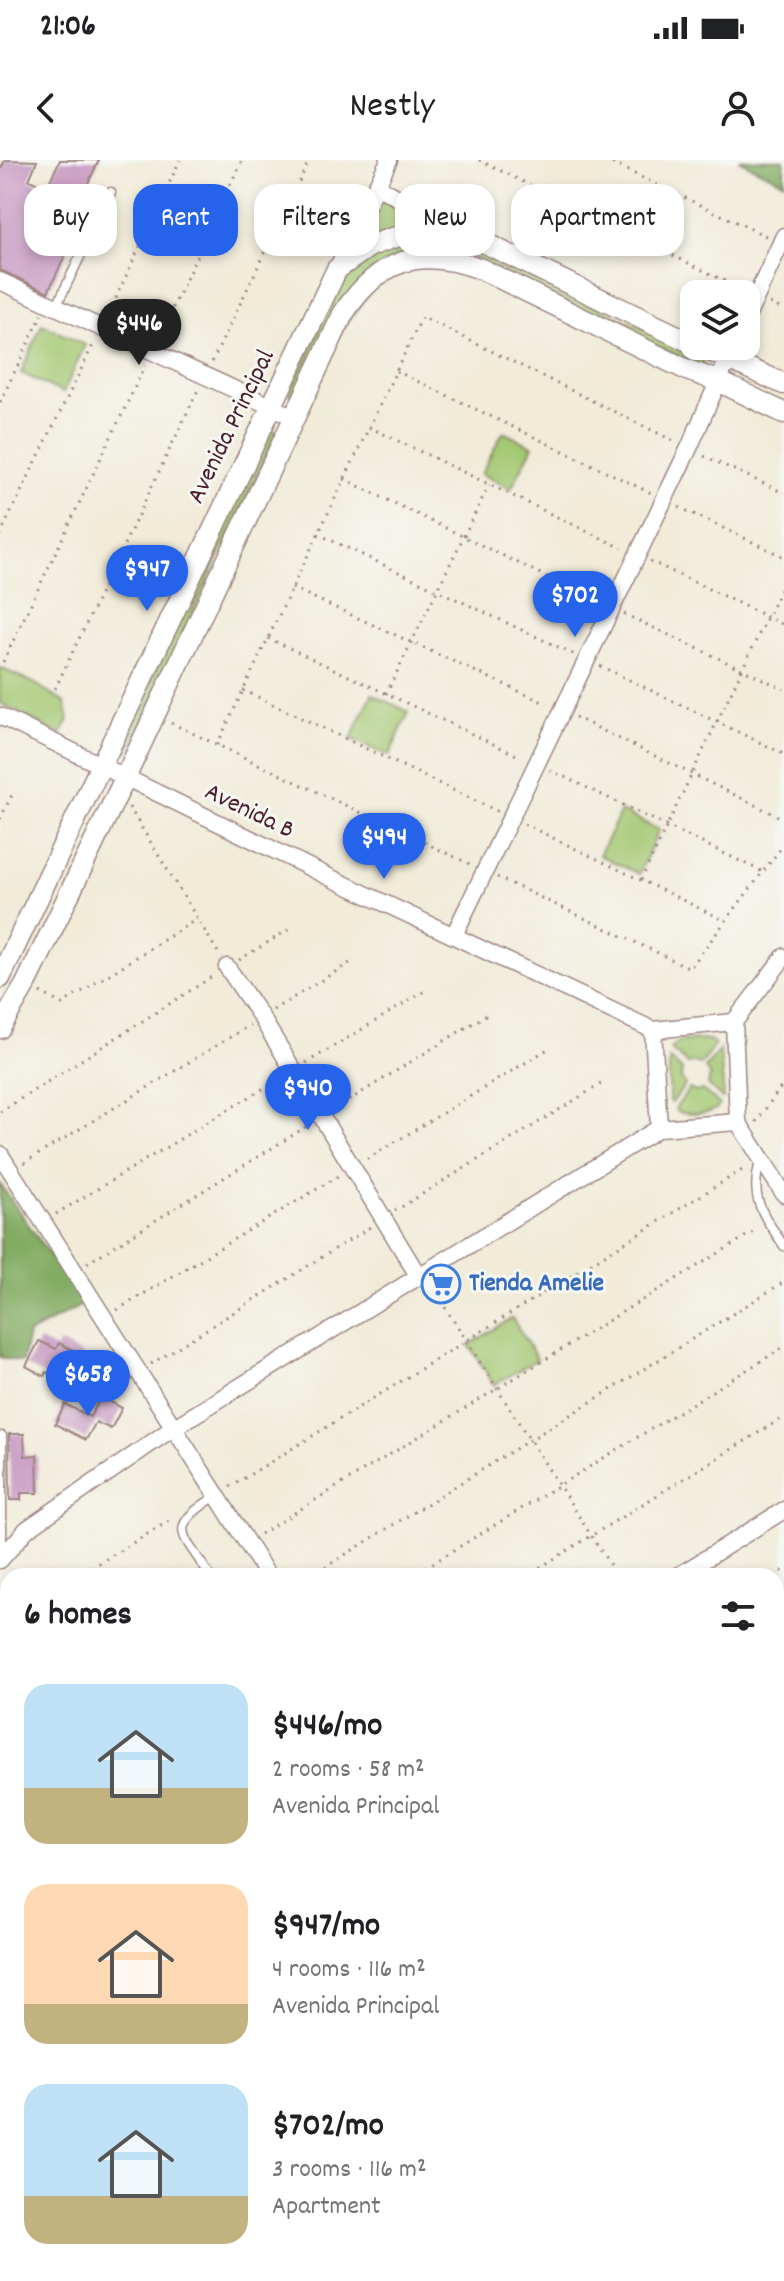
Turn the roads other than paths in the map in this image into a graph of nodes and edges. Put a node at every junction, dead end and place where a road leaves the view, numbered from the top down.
1 (389, 160) edge
2 (377, 184) edge
3 (395, 237) edge
4 (782, 240) edge
5 (495, 248) edge
6 (78, 256) edge
7 (343, 256) edge
8 (337, 269) junction
9 (0, 281) edge
10 (760, 287) edge
11 (52, 305) junction
12 (680, 337) edge
13 (727, 360) edge
14 (744, 360) edge
15 (718, 381) junction
16 (784, 384) edge
17 (270, 406) junction
18 (784, 413) edge
19 (294, 417) junction
20 (0, 716) edge
21 (99, 765) junction
22 (122, 784) junction
23 (454, 935) junction
24 (784, 957) edge
25 (227, 967) road end
26 (0, 978) edge
27 (734, 1022) junction
28 (0, 1028) edge
29 (653, 1030) junction
30 (659, 1128) junction
31 (742, 1129) junction
32 (0, 1154) edge
33 (761, 1159) junction
34 (779, 1176) edge
35 (784, 1194) edge
36 (784, 1246) edge
37 (422, 1276) junction
38 (173, 1428) junction
39 (2, 1436) dead end
40 (216, 1496) junction
41 (784, 1510) edge
42 (1, 1559) edge
43 (205, 1568) edge
44 (263, 1568) edge
45 (691, 1568) edge

1 - 2 street, Avenida Principal
3 - 8 street
4 - 10 street
5 - 12 street
6 - 11 lane
7 - 8 street, Avenida Principal
8 - 17 street, Avenida Principal
9 - 11 street
11 - 17 street
13 - 15 street
14 - 16 street
15 - 18 street, Avenida Principal
15 - 19 street, Avenida Principal
15 - 23 street
17 - 19 street
17 - 21 street, Avenida Principal
19 - 22 street, Avenida Principal
20 - 21 street, Avenida B
21 - 22 street, Avenida B
21 - 26 street, Avenida Principal
22 - 23 street, Avenida B
22 - 28 street, Avenida Principal
23 - 29 street, Avenida B
24 - 27 street
25 - 37 street
27 - 29 street
27 - 31 street
29 - 30 street
30 - 31 street
30 - 37 street
31 - 33 street
32 - 38 street
33 - 34 street
33 - 36 lane
34 - 35 street
37 - 38 street
38 - 40 street
38 - 42 street
39 - 42 lane
40 - 43 lane
40 - 44 street
41 - 45 street

